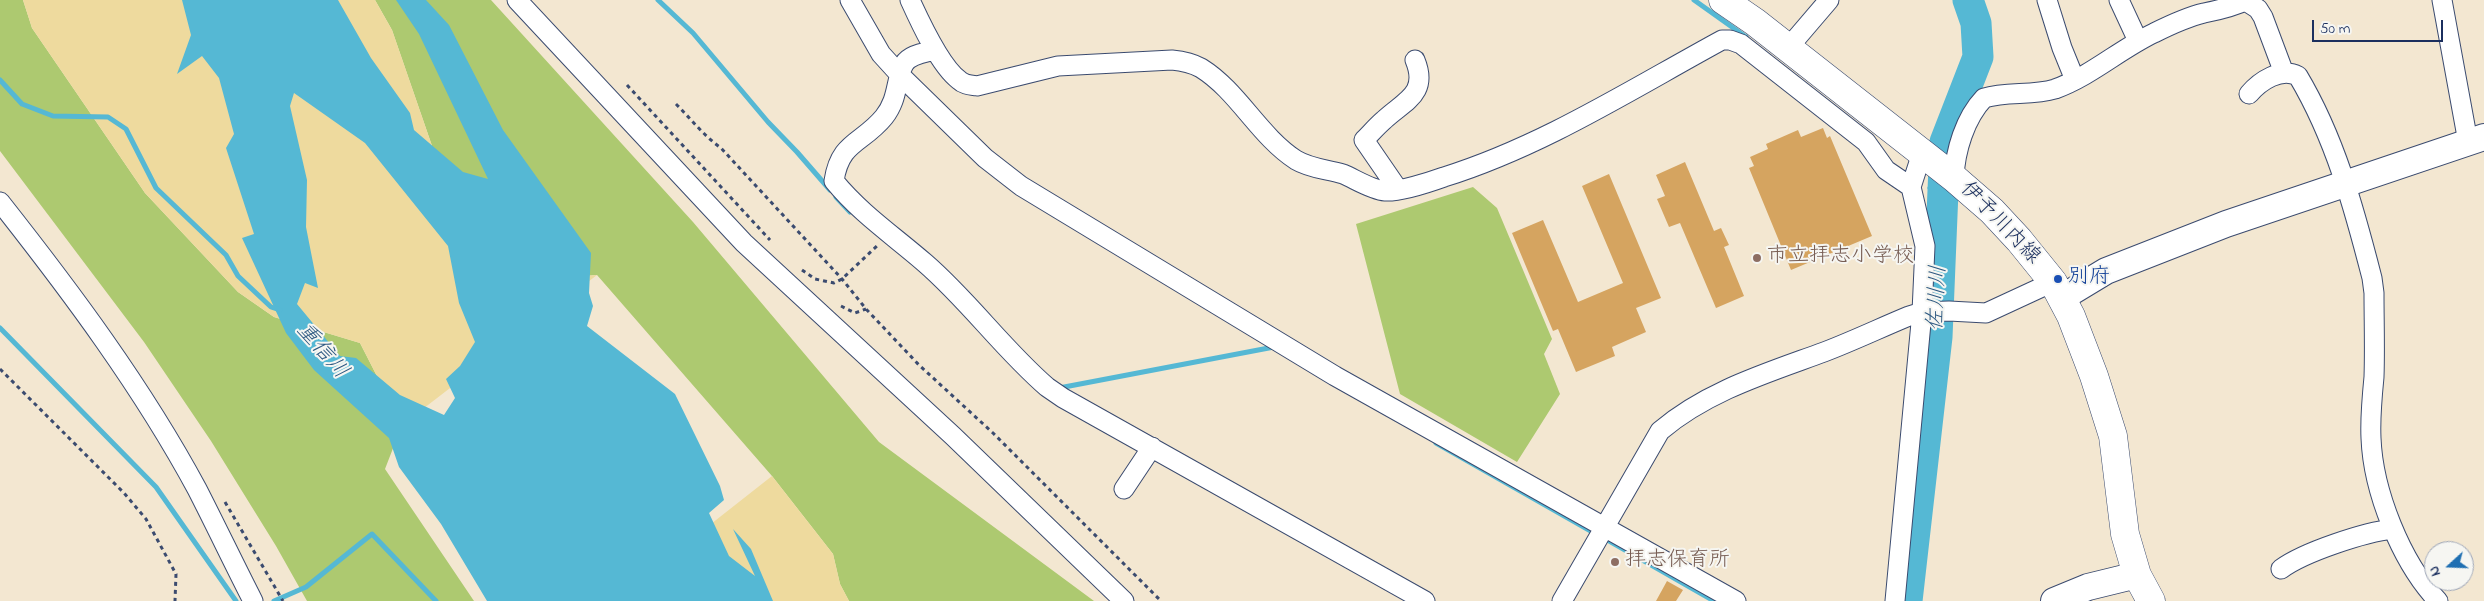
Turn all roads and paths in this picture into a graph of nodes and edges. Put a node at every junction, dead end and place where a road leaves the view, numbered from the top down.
1 (517, 0) edge
2 (850, 0) edge
3 (910, 0) edge
4 (1723, 0) edge
5 (1829, 0) edge
6 (2048, 0) edge
7 (2119, 0) edge
8 (2246, 0) edge
9 (2442, 0) edge
10 (2138, 41) junction
11 (1788, 48) junction
12 (935, 50) junction
13 (1415, 60) dead end
14 (2284, 73) junction
15 (900, 76) junction
16 (2075, 80) junction
17 (627, 84) dead end
18 (2249, 94) dead end
19 (676, 104) dead end
20 (2476, 139) edge
21 (1926, 156) junction
22 (1952, 176) junction
23 (2346, 182) junction
24 (1911, 186) junction
25 (1397, 188) junction
26 (0, 202) edge
27 (886, 232) junction
28 (774, 245) dead end
29 (800, 268) dead end
30 (842, 279) junction
31 (2058, 290) junction
32 (1924, 312) junction
33 (0, 370) edge
34 (1152, 448) junction
35 (1124, 489) dead end
36 (1607, 527) junction
37 (2394, 530) junction
38 (2281, 569) dead end
39 (2137, 575) junction
40 (175, 601) edge
41 (253, 601) edge
42 (1124, 601) edge
43 (1160, 601) edge
44 (1425, 601) edge
45 (1562, 601) edge
46 (1736, 601) edge
47 (1895, 601) edge
48 (2054, 601) edge
49 (2151, 601) edge
50 (2438, 601) edge

1 - 42 street
2 - 15 street
3 - 12 street
4 - 11 main road, 伊予川内線
5 - 11 street
6 - 16 street
7 - 10 street
8 - 10 street
8 - 14 street
9 - 20 street
10 - 16 street
11 - 21 main road, 伊予川内線
12 - 15 street
12 - 25 street
13 - 25 street
14 - 18 street
14 - 23 street
15 - 27 street
15 - 36 street
16 - 22 street
17 - 28 path
19 - 30 path
20 - 23 street
21 - 22 main road, 伊予川内線
21 - 24 street
22 - 31 main road, 伊予川内線
23 - 31 street
23 - 37 street
24 - 25 street
24 - 32 street
26 - 41 street
27 - 30 path
27 - 34 street
29 - 30 path
30 - 43 path
31 - 32 street
31 - 39 main road, 伊予川内線
32 - 36 street
32 - 47 street
33 - 40 path
34 - 35 street
34 - 44 street
36 - 45 street
36 - 46 street
37 - 38 street
37 - 50 street
39 - 48 street
39 - 49 main road, 伊予川内線

